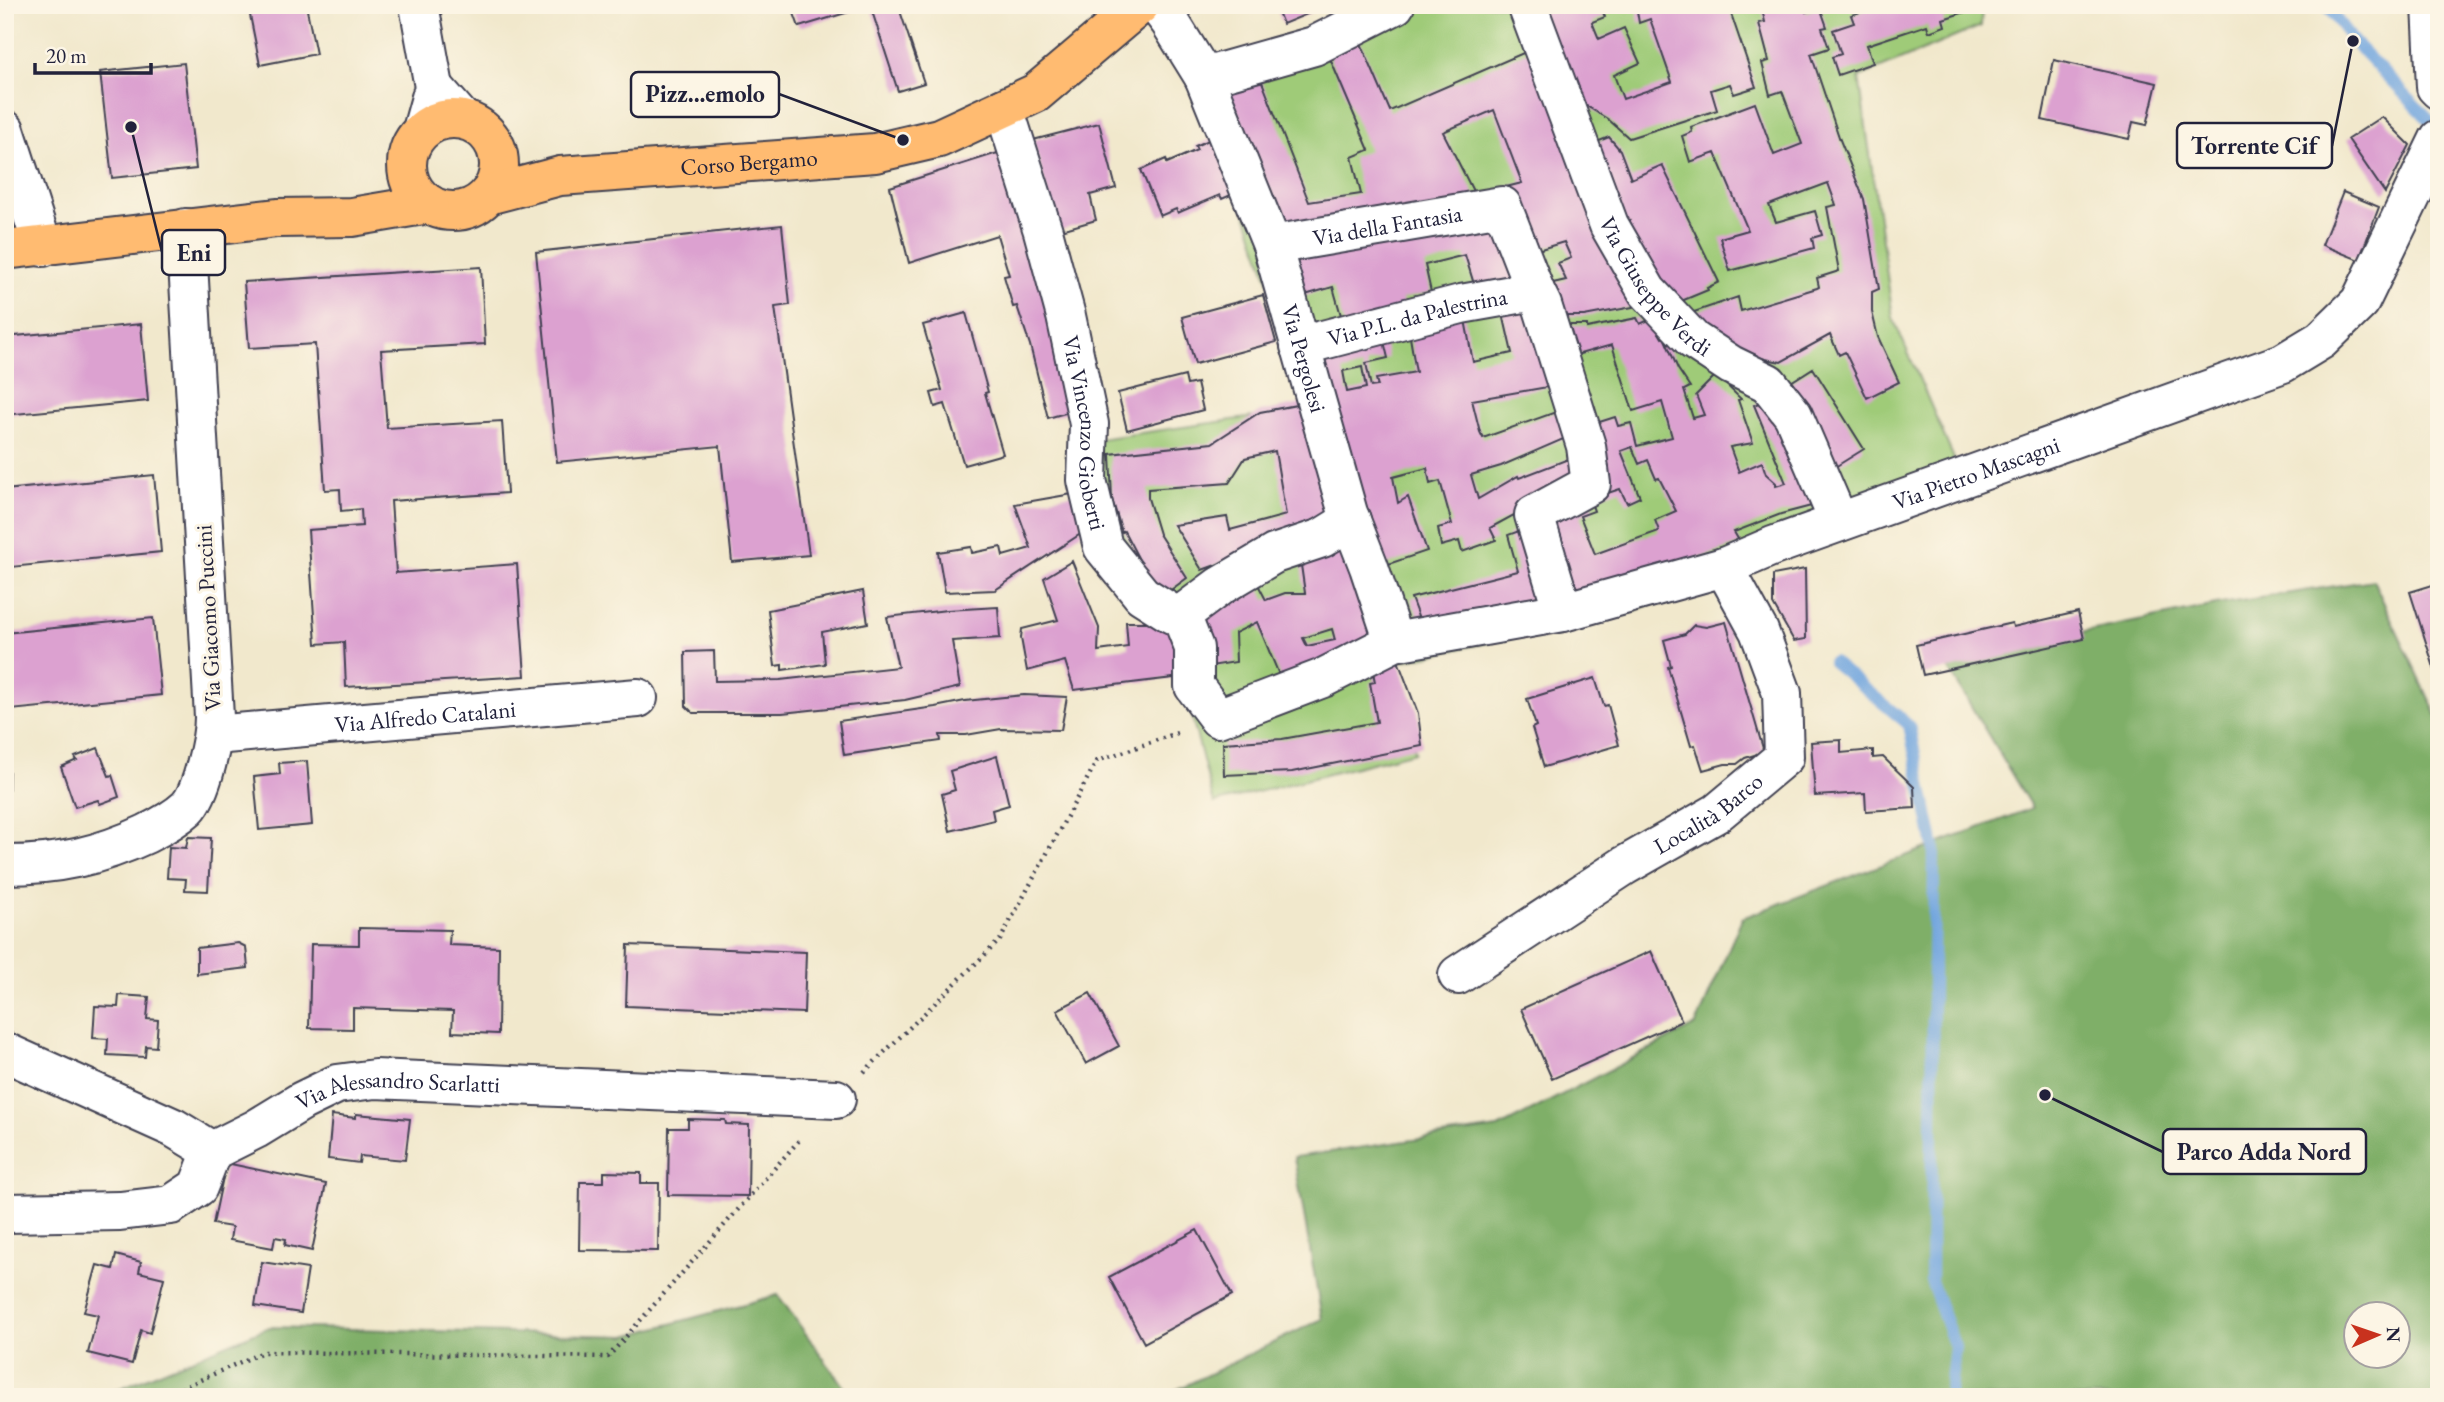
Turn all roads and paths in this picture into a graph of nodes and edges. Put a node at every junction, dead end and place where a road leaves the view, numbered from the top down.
1 (419, 5) edge
2 (1140, 5) edge
3 (1157, 5) edge
4 (1395, 5) edge
5 (1527, 5) edge
6 (2432, 5) edge
7 (1204, 77) junction
8 (434, 87) junction
9 (2439, 90) edge
10 (1004, 108) junction
11 (477, 129) junction
12 (5, 130) edge
13 (2437, 143) edge
14 (415, 147) junction
15 (560, 176) junction
16 (488, 195) junction
17 (429, 204) junction
18 (277, 218) junction
19 (187, 228) junction
20 (1272, 245) junction
21 (43, 247) junction
22 (5, 250) edge
23 (1535, 291) junction
24 (1300, 346) junction
25 (1351, 520) junction
26 (1839, 522) junction
27 (1724, 567) junction
28 (1563, 612) junction
29 (1181, 615) junction
30 (1394, 642) junction
31 (638, 698) dead end
32 (1218, 718) junction
33 (214, 735) junction
34 (5, 864) edge
35 (1458, 975) dead end
36 (5, 1052) edge
37 (836, 1099) junction
38 (212, 1151) junction
39 (5, 1213) edge
40 (163, 1397) edge

1 - 8 street
2 - 10 main road, Corso Bergamo
3 - 7 street, Via Pergolesi
4 - 7 street
5 - 26 street, Via Giuseppe Verdi
6 - 9 street
7 - 20 street, Via Pergolesi
8 - 11 street
8 - 14 street
10 - 15 main road, Corso Bergamo
10 - 29 street, Via Vincenzo Gioberti
11 - 14 main road
11 - 15 main road
11 - 16 main road
12 - 21 street
13 - 26 street, Via Pietro Mascagni
14 - 17 main road
14 - 18 main road
15 - 16 main road, Corso Bergamo
16 - 17 main road
17 - 18 main road
18 - 19 main road
19 - 21 main road
19 - 33 street, Via Giacomo Puccini
20 - 23 street, Via della Fantasia
20 - 24 street, Via Pergolesi
21 - 22 main road
23 - 24 street, Via P.L. da Palestrina
23 - 28 street
24 - 25 street, Via Pergolesi
25 - 29 street
25 - 30 street, Via Pergolesi
26 - 27 street, Via Pietro Mascagni
27 - 28 street, Via Pietro Mascagni
27 - 35 street, Località Barco
28 - 30 street, Via Pietro Mascagni
29 - 32 street
30 - 32 street, Via Pietro Mascagni
31 - 33 street, Via Alfredo Catalani
32 - 37 path
33 - 34 street, Via Giacomo Puccini
36 - 38 street
37 - 38 street, Via Alessandro Scarlatti
37 - 40 path
38 - 39 street

